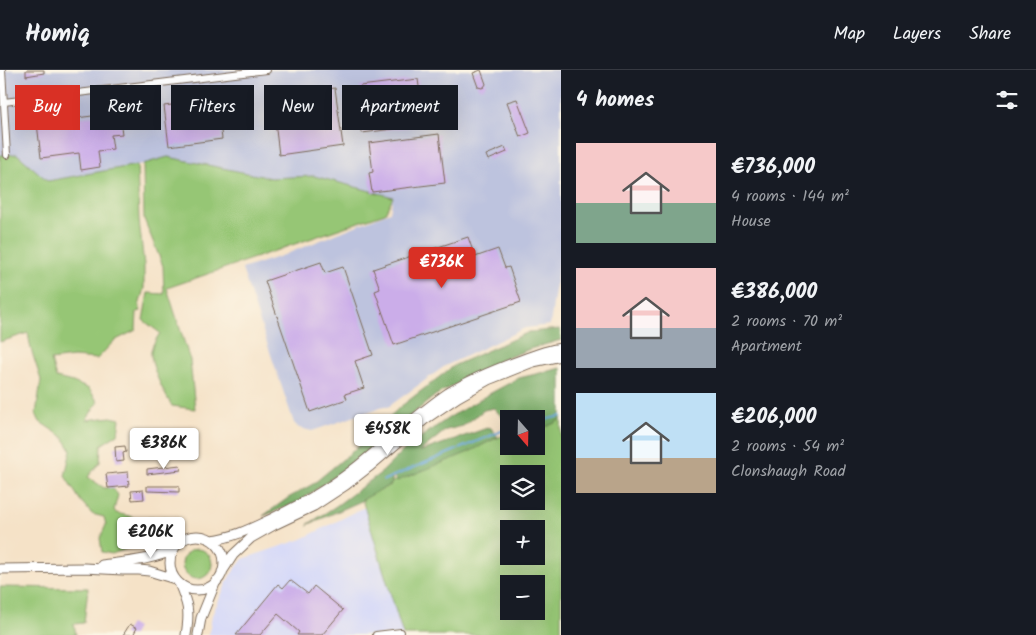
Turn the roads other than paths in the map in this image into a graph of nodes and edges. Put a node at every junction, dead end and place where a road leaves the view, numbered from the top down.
1 (2, 70) edge
2 (267, 70) edge
3 (4, 102) junction
4 (7, 156) dead end
5 (561, 348) edge
6 (561, 356) edge
7 (211, 540) junction
8 (173, 550) junction
9 (0, 568) edge
10 (84, 568) junction
11 (222, 572) junction
12 (177, 581) junction
13 (216, 581) junction
14 (401, 632) dead end
15 (186, 635) edge
16 (198, 635) edge
17 (376, 635) edge

1 - 3 street
2 - 3 street
3 - 4 street
5 - 7 main road
6 - 11 main road
7 - 8 main road
7 - 11 main road
8 - 10 main road
8 - 12 main road
9 - 10 main road
10 - 12 main road
11 - 13 main road
12 - 13 main road
12 - 15 main road
13 - 16 main road
14 - 17 street

